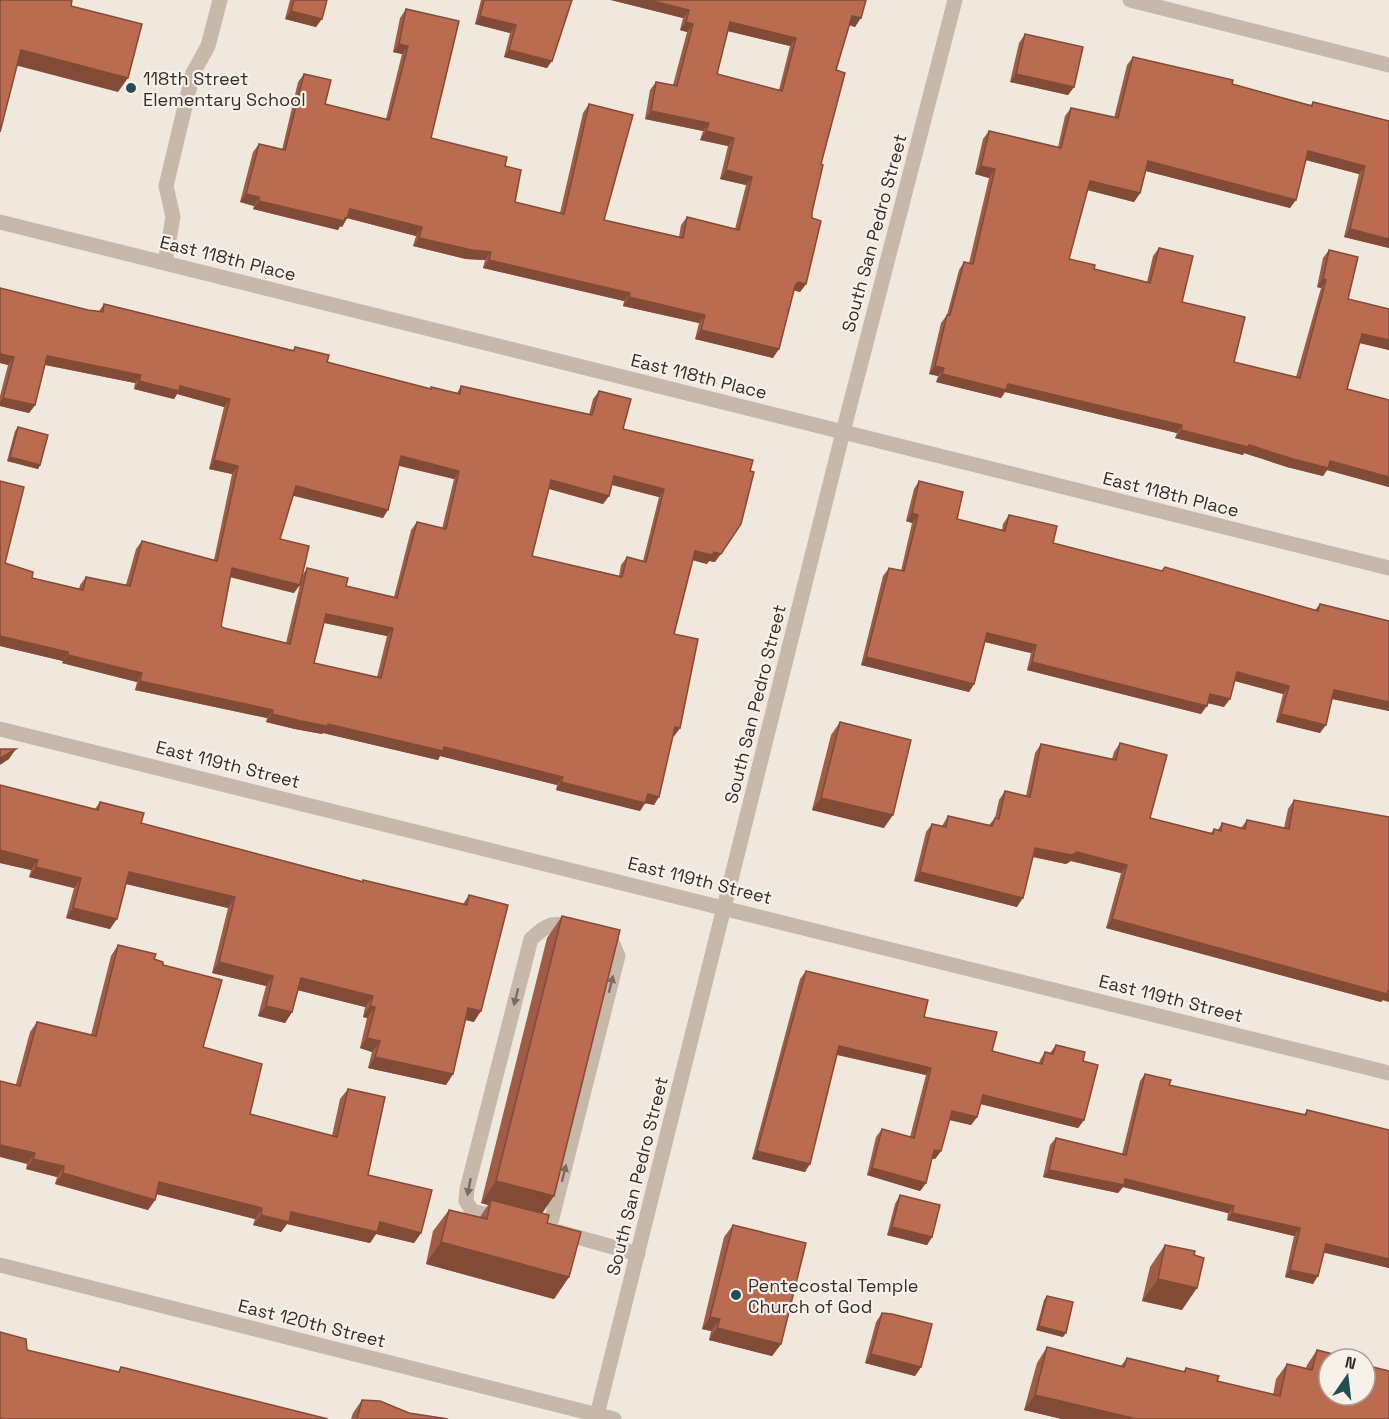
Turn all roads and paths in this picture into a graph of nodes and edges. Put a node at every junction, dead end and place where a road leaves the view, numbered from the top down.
1 (220, 0) edge
2 (955, 0) edge
3 (1130, 0) edge
4 (1389, 65) edge
5 (0, 222) edge
6 (165, 263) junction
7 (843, 432) junction
8 (1389, 568) edge
9 (0, 729) edge
10 (725, 906) junction
11 (1389, 1073) edge
12 (516, 1222) edge
13 (638, 1254) junction
14 (0, 1265) edge
15 (597, 1417) edge
16 (614, 1419) edge

1 - 6 street
2 - 7 street, South San Pedro Street
3 - 4 street
5 - 6 street, East 118th Place
6 - 7 street, East 118th Place
7 - 8 street, East 118th Place
7 - 10 street, South San Pedro Street
9 - 10 street, East 119th Street
10 - 11 street, East 119th Street
10 - 13 street, South San Pedro Street
13 -> 12 street
13 - 15 street, South San Pedro Street
14 - 15 street, East 120th Street
15 - 16 street, East 120th Street

